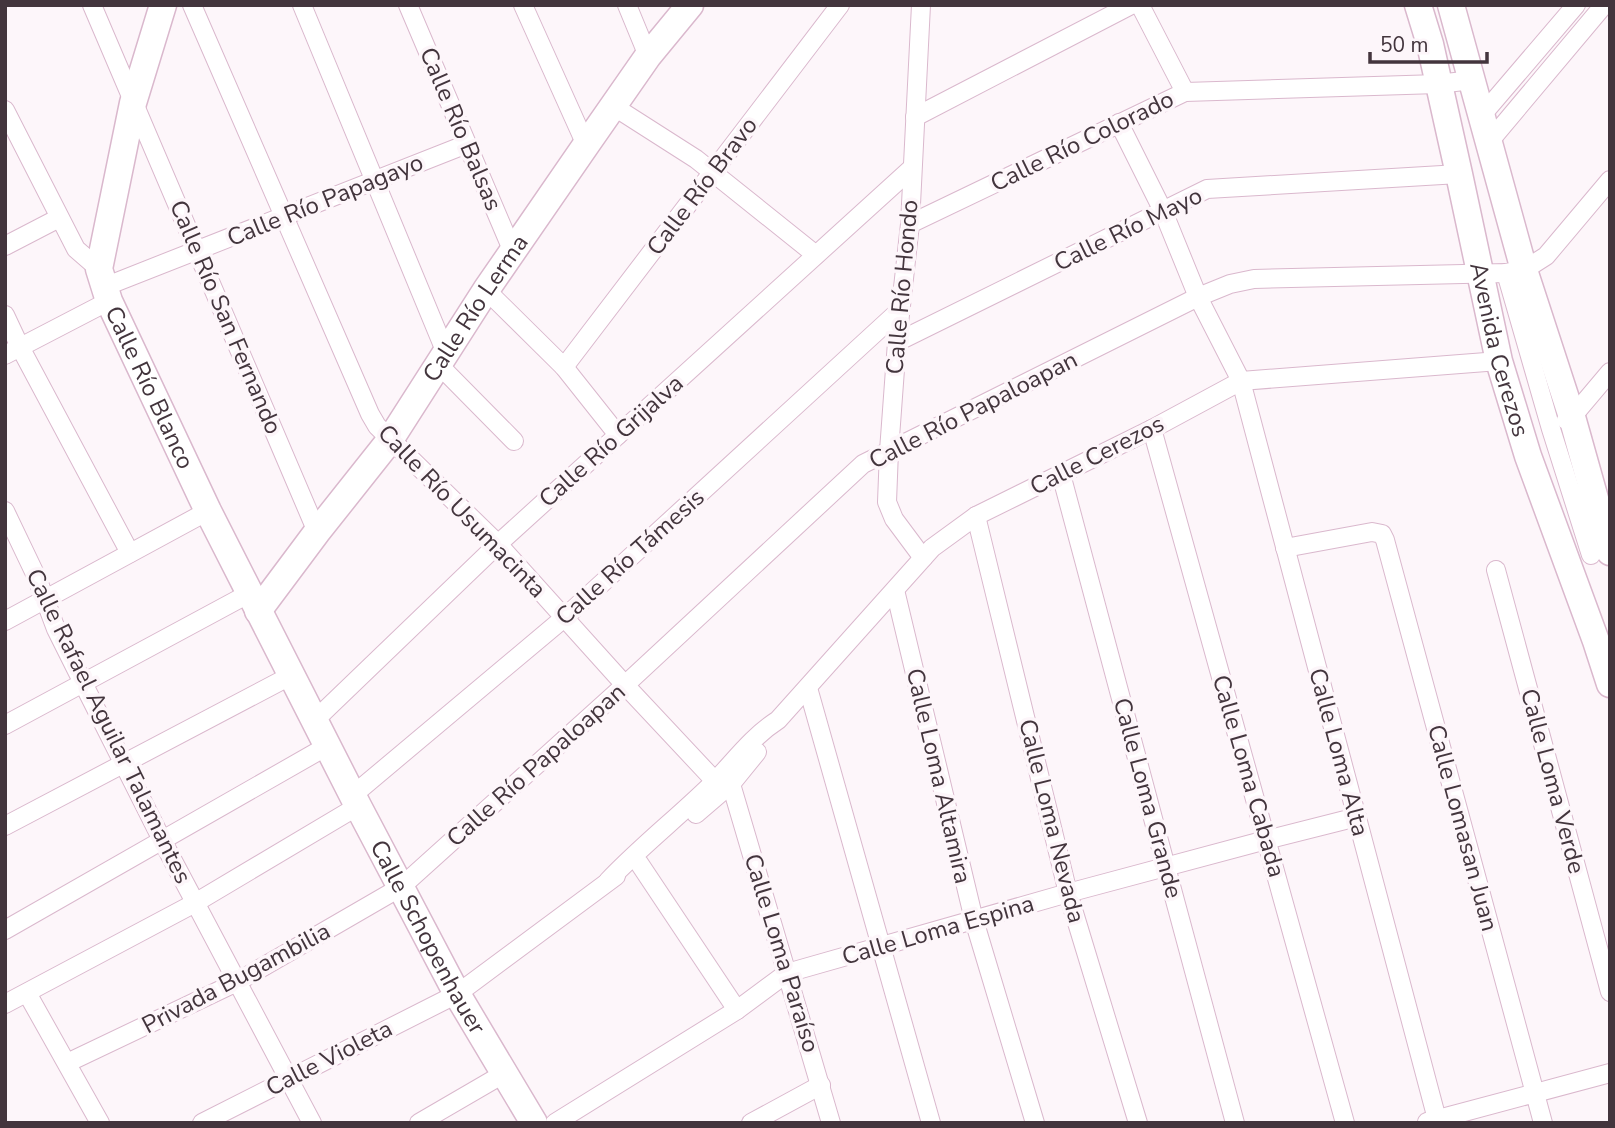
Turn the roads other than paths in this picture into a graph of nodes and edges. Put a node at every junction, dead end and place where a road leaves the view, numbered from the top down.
1 (92, 5) edge
2 (163, 5) edge
3 (192, 5) edge
4 (302, 5) edge
5 (408, 5) edge
6 (523, 5) edge
7 (627, 5) edge
8 (690, 5) edge
9 (840, 5) edge
10 (1131, 5) edge
11 (1140, 5) edge
12 (1418, 5) edge
13 (1451, 5) edge
14 (1576, 5) edge
15 (1604, 5) edge
16 (924, 7) edge
17 (648, 55) junction
18 (1472, 80) junction
19 (1438, 84) junction
20 (1185, 92) junction
21 (133, 103) junction
22 (613, 106) junction
23 (5, 110) edge
24 (1482, 115) junction
25 (915, 117) junction
26 (1119, 123) junction
27 (1489, 142) junction
28 (467, 144) junction
29 (586, 145) junction
30 (912, 168) junction
31 (713, 172) junction
32 (1460, 174) junction
33 (374, 180) junction
34 (1610, 180) edge
35 (1163, 211) junction
36 (283, 216) junction
37 (59, 218) junction
38 (910, 224) junction
39 (5, 246) edge
40 (198, 250) junction
41 (513, 252) junction
42 (816, 255) junction
43 (1504, 272) junction
44 (104, 286) junction
45 (486, 290) junction
46 (1198, 297) junction
47 (900, 310) junction
48 (5, 315) edge
49 (897, 342) junction
50 (13, 351) edge
51 (442, 359) junction
52 (1499, 361) junction
53 (564, 367) junction
54 (1610, 372) edge
55 (1241, 381) junction
56 (1561, 423) junction
57 (1152, 429) junction
58 (618, 435) junction
59 (390, 440) junction
60 (514, 441) dead end
61 (889, 451) junction
62 (1061, 474) junction
63 (5, 511) edge
64 (208, 511) junction
65 (975, 516) junction
66 (317, 532) junction
67 (498, 544) junction
68 (1284, 548) junction
69 (1598, 552) edge
70 (130, 553) junction
71 (923, 558) junction
72 (1496, 570) dead end
73 (895, 590) junction
74 (45, 600) junction
75 (254, 602) junction
76 (564, 618) junction
77 (5, 621) edge
78 (292, 675) junction
79 (83, 683) junction
80 (1610, 684) edge
81 (625, 685) junction
82 (807, 688) junction
83 (315, 720) junction
84 (5, 725) edge
85 (329, 745) junction
86 (123, 763) junction
87 (723, 782) junction
88 (356, 800) junction
89 (1357, 817) junction
90 (5, 825) edge
91 (162, 840) junction
92 (1266, 840) junction
93 (639, 863) junction
94 (1166, 867) junction
95 (608, 881) junction
96 (401, 887) junction
97 (1068, 893) junction
98 (195, 903) junction
99 (974, 920) junction
100 (5, 930) edge
101 (882, 946) junction
102 (787, 973) junction
103 (237, 982) junction
104 (1610, 992) edge
105 (27, 993) junction
106 (457, 994) junction
107 (5, 1004) edge
108 (737, 1010) junction
109 (67, 1063) junction
110 (505, 1073) junction
111 (1610, 1073) edge
112 (288, 1078) junction
113 (821, 1085) junction
114 (1535, 1094) junction
115 (1433, 1122) edge
116 (100, 1123) edge
117 (202, 1123) edge
118 (312, 1123) edge
119 (419, 1123) edge
120 (534, 1123) edge
121 (555, 1123) edge
122 (751, 1123) edge
123 (831, 1123) edge
124 (931, 1123) edge
125 (1035, 1123) edge
126 (1138, 1123) edge
127 (1236, 1123) edge
128 (1345, 1123) edge
129 (1543, 1123) edge

1 - 21 street, Calle Río San Fernando
2 - 21 street
3 - 36 street, Calle Río Usumacinta
4 - 33 street
5 - 28 street, Calle Río Balsas
6 - 29 street
7 - 17 street
8 - 17 street, Calle Río Lerma
9 - 31 street, Calle Río Bravo
10 - 25 street
11 - 20 street
12 - 19 street, Avenida Cerezos
13 - 18 street, Avenida Cerezos
14 - 24 street
15 - 27 street
16 - 25 street, Calle Río Hondo
17 - 22 street, Calle Río Lerma
18 - 19 street, Calle Río Colorado
18 - 24 street, Avenida Cerezos
19 - 20 street, Calle Río Colorado
19 - 32 street, Avenida Cerezos
20 - 26 street, Calle Río Colorado
21 - 40 street, Calle Río San Fernando
21 - 44 street
22 - 29 street, Calle Río Lerma
22 - 31 street
23 - 37 street
24 - 27 street, Avenida Cerezos
25 - 30 street, Calle Río Hondo
26 - 35 street, Calle Loma Alta
26 - 38 street, Calle Río Colorado
27 - 43 street, Avenida Cerezos
28 - 33 street, Calle Río Papagayo
28 - 41 street, Calle Río Balsas
29 - 41 street, Calle Río Lerma
30 - 38 street, Calle Río Hondo
30 - 42 street, Calle Río Grijalva
31 - 42 street
31 - 53 street, Calle Río Bravo
32 - 35 street, Calle Río Mayo
32 - 43 street, Avenida Cerezos
33 - 36 street, Calle Río Papagayo
33 - 51 street
34 - 43 street
35 - 46 street, Calle Loma Alta
35 - 49 street, Calle Río Mayo
36 - 40 street, Calle Río Papagayo
36 - 59 street, Calle Río Usumacinta
37 - 39 street
37 - 44 street
38 - 47 street, Calle Río Hondo
40 - 44 street, Calle Río Papagayo
40 - 66 street, Calle Río San Fernando
41 - 45 street, Calle Río Lerma
42 - 58 street, Calle Río Grijalva
43 - 46 street, Calle Río Papaloapan
43 - 52 street, Avenida Cerezos
43 - 56 street, Avenida Cerezos
44 - 50 street, Calle Río Papagayo
44 - 64 street, Calle Río Blanco
45 - 51 street, Calle Río Lerma
45 - 53 street
46 - 55 street, Calle Loma Alta
46 - 61 street, Calle Río Papaloapan
47 - 49 street, Calle Río Hondo
47 - 76 street, Calle Río Támesis
48 - 50 street
49 - 61 street, Calle Río Hondo
50 - 70 street
51 - 59 street, Calle Río Lerma
51 - 60 street
52 - 55 street, Calle Cerezos
52 - 69 street, Avenida Cerezos
53 - 58 street
54 - 56 street
55 - 57 street, Calle Cerezos
55 - 68 street, Calle Loma Alta
56 - 69 street, Avenida Cerezos
57 - 62 street, Calle Cerezos
57 - 92 street, Calle Loma Cabada
58 - 67 street, Calle Río Grijalva
59 - 66 street, Calle Río Lerma
59 - 67 street, Calle Río Usumacinta
61 - 71 street, Calle Río Hondo
61 - 81 street, Calle Río Papaloapan
62 - 65 street, Calle Cerezos
62 - 94 street, Calle Loma Grande
63 - 74 street, Calle Rafael Aguilar Talamantes
64 - 70 street
64 - 75 street, Calle Río Blanco
65 - 71 street, Calle Cerezos
65 - 97 street, Calle Loma Nevada
66 - 75 street, Calle Río Lerma
67 - 76 street, Calle Río Usumacinta
67 - 83 street, Calle Río Grijalva
68 - 89 street, Calle Loma Alta
68 - 114 street, Calle Lomasan Juan
69 - 80 street, Avenida Cerezos
70 - 74 street
71 - 73 street, Calle Cerezos
72 - 104 street, Calle Loma Verde
73 - 82 street, Calle Cerezos
73 - 99 street, Calle Loma Altamira
74 - 77 street
74 - 79 street, Calle Rafael Aguilar Talamantes
75 - 78 street, Calle Río Blanco
75 - 79 street
76 - 81 street, Calle Río Usumacinta
76 - 88 street, Calle Río Támesis
78 - 83 street, Calle Río Blanco
78 - 86 street
79 - 84 street
79 - 86 street, Calle Rafael Aguilar Talamantes
81 - 87 street, Calle Río Usumacinta
81 - 96 street, Calle Río Papaloapan
82 - 87 street, Calle Cerezos
82 - 101 street
83 - 85 street, Calle Río Blanco
85 - 88 street, Calle Schopenhauer
85 - 91 street
86 - 90 street
86 - 91 street, Calle Rafael Aguilar Talamantes
87 - 93 street, Calle Cerezos
87 - 95 street, Calle Cerezos
87 - 102 street, Calle Loma Paraíso
88 - 96 street, Calle Schopenhauer
88 - 98 street, Calle Río Támesis
89 - 92 street, Calle Loma Espina
89 - 115 street, Calle Loma Alta
91 - 98 street, Calle Rafael Aguilar Talamantes
91 - 100 street
92 - 94 street, Calle Loma Espina
92 - 128 street, Calle Loma Cabada
93 - 95 street, Calle Cerezos
93 - 108 street
94 - 97 street, Calle Loma Espina
94 - 127 street, Calle Loma Grande
95 - 106 street, Calle Cerezos
96 - 103 street, Privada Bugambilia
96 - 106 street, Calle Schopenhauer
97 - 99 street, Calle Loma Espina
97 - 126 street, Calle Loma Nevada
98 - 103 street, Calle Rafael Aguilar Talamantes
98 - 105 street, Calle Río Támesis
99 - 101 street, Calle Loma Espina
99 - 125 street, Calle Loma Altamira
101 - 102 street, Calle Loma Espina
101 - 124 street
102 - 108 street, Calle Loma Espina
102 - 113 street, Calle Loma Paraíso
103 - 109 street, Privada Bugambilia
103 - 112 street, Calle Rafael Aguilar Talamantes
105 - 107 street, Calle Río Támesis
105 - 109 street
106 - 110 street, Calle Schopenhauer
106 - 112 street, Calle Violeta
108 - 121 street, Calle Loma Espina
109 - 116 street
110 - 119 street
110 - 120 street, Calle Schopenhauer
111 - 114 street
112 - 117 street, Calle Violeta
112 - 118 street, Calle Rafael Aguilar Talamantes
113 - 122 street
113 - 123 street, Calle Loma Paraíso
114 - 115 street
114 - 129 street, Calle Lomasan Juan

